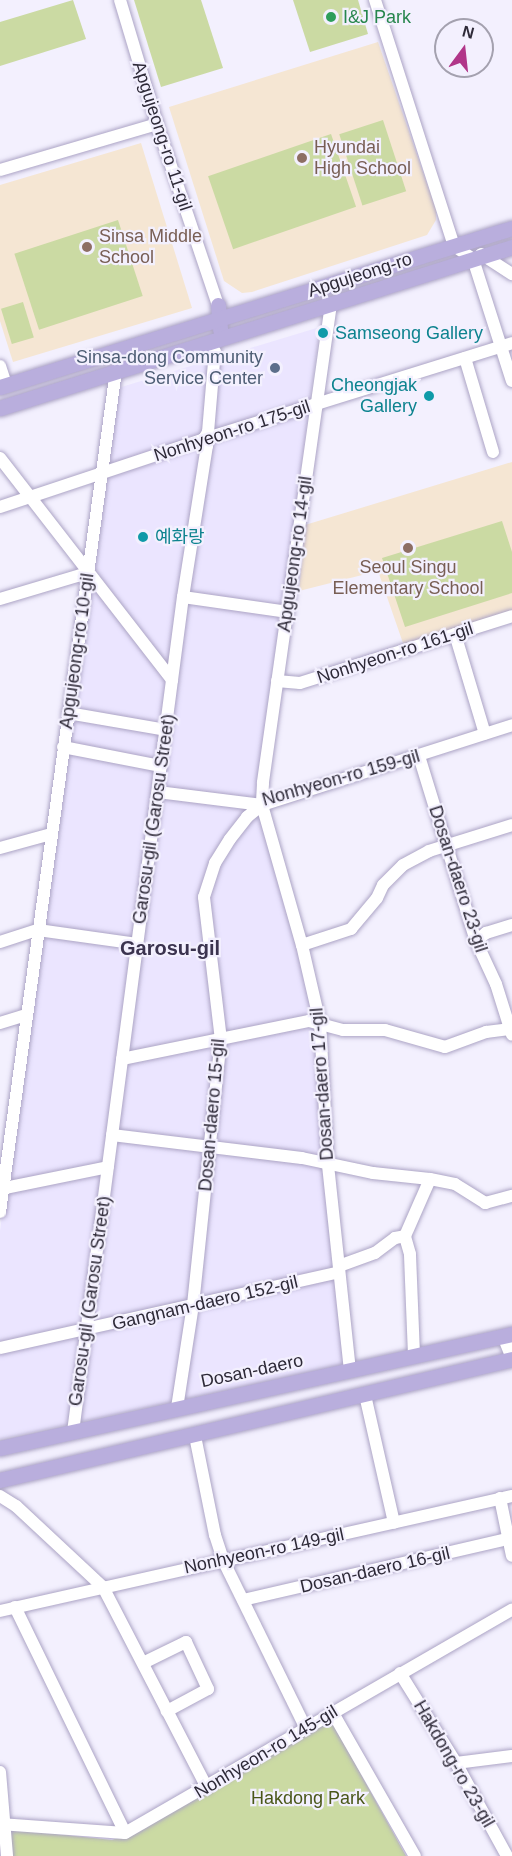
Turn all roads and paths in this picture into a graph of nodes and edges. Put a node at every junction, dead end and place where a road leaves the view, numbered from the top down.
1 (120, 0) edge
2 (375, 0) edge
3 (157, 124) junction
4 (0, 170) edge
5 (512, 228) edge
6 (454, 246) junction
7 (512, 247) edge
8 (479, 257) junction
9 (512, 274) edge
10 (331, 304) junction
11 (218, 305) joint
12 (220, 321) junction
13 (506, 345) edge
14 (217, 346) junction
15 (465, 358) junction
16 (0, 366) edge
17 (116, 371) junction
18 (512, 381) edge
19 (3, 386) edge
20 (315, 405) junction
21 (6, 406) edge
22 (204, 439) junction
23 (493, 452) dead end
24 (0, 458) edge
25 (102, 473) junction
26 (28, 497) junction
27 (0, 507) edge
28 (87, 573) junction
29 (183, 597) junction
30 (0, 599) edge
31 (288, 612) junction
32 (512, 616) edge
33 (455, 634) junction
34 (172, 680) junction
35 (278, 681) junction
36 (68, 713) junction
37 (512, 725) edge
38 (166, 730) junction
39 (485, 734) junction
40 (63, 747) junction
41 (419, 756) junction
42 (161, 766) junction
43 (158, 792) junction
44 (262, 805) junction
45 (512, 825) edge
46 (51, 834) junction
47 (448, 846) junction
48 (0, 848) edge
49 (512, 925) edge
50 (38, 930) junction
51 (476, 941) junction
52 (0, 942) edge
53 (137, 944) junction
54 (302, 945) junction
55 (27, 1015) junction
56 (0, 1023) edge
57 (320, 1023) junction
58 (511, 1032) edge
59 (221, 1040) junction
60 (122, 1059) junction
61 (112, 1135) junction
62 (210, 1146) junction
63 (328, 1166) junction
64 (108, 1167) junction
65 (430, 1179) junction
66 (2, 1188) edge
67 (512, 1196) edge
68 (0, 1212) edge
69 (405, 1236) junction
70 (339, 1269) junction
71 (193, 1305) junction
72 (86, 1330) junction
73 (508, 1335) edge
74 (0, 1348) edge
75 (414, 1355) junction
76 (512, 1358) edge
77 (350, 1370) junction
78 (365, 1395) junction
79 (177, 1408) junction
80 (73, 1432) junction
81 (195, 1436) junction
82 (0, 1448) edge
83 (0, 1480) edge
84 (0, 1496) edge
85 (506, 1497) edge
86 (394, 1523) junction
87 (508, 1539) junction
88 (512, 1556) edge
89 (223, 1560) junction
90 (104, 1587) junction
91 (243, 1600) junction
92 (15, 1607) junction
93 (512, 1610) edge
94 (0, 1611) edge
95 (142, 1663) junction
96 (400, 1673) junction
97 (167, 1711) junction
98 (333, 1713) junction
99 (306, 1729) junction
100 (512, 1756) edge
101 (456, 1763) junction
102 (0, 1772) edge
103 (207, 1788) junction
104 (2, 1824) edge
105 (125, 1833) junction
106 (508, 1855) edge
107 (6, 1856) edge
108 (415, 1856) edge

1 - 3 street, Apgujeong-ro 11-gil
2 - 6 street
3 - 4 street
3 - 11 street, Apgujeong-ro 11-gil
5 - 6 main road, Apgujeong-ro
6 - 8 street
6 - 12 main road, Apgujeong-ro
7 - 8 main road, Apgujeong-ro
8 - 9 street
8 - 10 main road, Apgujeong-ro
8 - 13 street
10 - 14 main road, Apgujeong-ro
10 - 20 street, Apgujeong-ro 14-gil
11 - 12 main road
12 - 14 main road
12 - 19 main road, Apgujeong-ro
13 - 15 street, Nonhyeon-ro 175-gil
13 - 18 street
14 - 17 main road, Apgujeong-ro
14 - 22 street, Garosu-gil (Garosu Street)
15 - 20 street, Nonhyeon-ro 175-gil
15 - 23 street
16 - 19 street
17 - 21 main road, Apgujeong-ro
17 - 25 street, Apgujeong-ro 10-gil
19 - 21 main road
20 - 22 street, Nonhyeon-ro 175-gil
20 - 31 street, Apgujeong-ro 14-gil
22 - 25 street, Nonhyeon-ro 175-gil
22 - 29 street, Garosu-gil (Garosu Street)
24 - 26 street
25 - 26 street, Nonhyeon-ro 175-gil
25 - 28 street, Apgujeong-ro 10-gil
26 - 27 street, Nonhyeon-ro 175-gil
26 - 28 street
28 - 30 street
28 - 34 street
28 - 36 street, Apgujeong-ro 10-gil
29 - 31 street
29 - 34 street, Garosu-gil (Garosu Street)
31 - 35 street, Apgujeong-ro 14-gil
32 - 33 street, Nonhyeon-ro 161-gil
33 - 35 street, Nonhyeon-ro 161-gil
33 - 39 street
34 - 38 street, Garosu-gil (Garosu Street)
35 - 44 street, Apgujeong-ro 14-gil
36 - 38 street
36 - 40 street, Apgujeong-ro 10-gil
37 - 39 street, Nonhyeon-ro 159-gil
38 - 42 street, Garosu-gil (Garosu Street)
39 - 41 street, Nonhyeon-ro 159-gil
40 - 42 street
40 - 46 street, Apgujeong-ro 10-gil
41 - 44 street, Nonhyeon-ro 159-gil
41 - 47 street, Dosan-daero 23-gil
42 - 43 street, Garosu-gil (Garosu Street)
43 - 44 street, Nonhyeon-ro 159-gil
43 - 53 street, Garosu-gil (Garosu Street)
44 - 54 street, Dosan-daero 17-gil
44 - 59 street, Dosan-daero 15-gil
45 - 47 street
46 - 48 street
46 - 50 street, Apgujeong-ro 10-gil
47 - 51 street, Dosan-daero 23-gil
47 - 54 street
49 - 51 street
50 - 52 street
50 - 53 street
50 - 55 street, Apgujeong-ro 10-gil
51 - 58 street, Dosan-daero 23-gil
53 - 60 street, Garosu-gil (Garosu Street)
54 - 57 street, Dosan-daero 17-gil
55 - 56 street
55 - 66 street, Apgujeong-ro 10-gil
57 - 58 street
57 - 59 street
57 - 63 street, Dosan-daero 17-gil
59 - 60 street
59 - 62 street, Dosan-daero 15-gil
60 - 61 street, Garosu-gil (Garosu Street)
61 - 62 street
61 - 64 street, Garosu-gil (Garosu Street)
62 - 63 street
62 - 71 street, Dosan-daero 15-gil
63 - 65 street
63 - 70 street, Dosan-daero 17-gil
64 - 66 street
64 - 72 street, Garosu-gil (Garosu Street)
65 - 67 street
65 - 69 street
66 - 68 street, Apgujeong-ro 10-gil
69 - 70 street, Gangnam-daero 152-gil
69 - 75 street
70 - 71 street, Gangnam-daero 152-gil
70 - 77 street, Dosan-daero 17-gil
71 - 72 street, Gangnam-daero 152-gil
71 - 79 street, Dosan-daero 15-gil
72 - 74 street, Gangnam-daero 152-gil
72 - 80 street, Garosu-gil (Garosu Street)
73 - 75 main road, Dosan-daero
73 - 76 street
75 - 77 main road, Dosan-daero
76 - 78 main road
77 - 79 main road, Dosan-daero
78 - 81 main road
78 - 86 street
79 - 80 main road, Dosan-daero
80 - 82 main road, Dosan-daero
81 - 83 main road
81 - 89 street
84 - 90 street
85 - 86 street, Nonhyeon-ro 149-gil
85 - 87 street
86 - 89 street, Nonhyeon-ro 149-gil
87 - 88 street
87 - 91 street, Dosan-daero 16-gil
89 - 90 street, Nonhyeon-ro 149-gil
89 - 91 street
90 - 92 street, Nonhyeon-ro 149-gil
90 - 95 street
91 - 99 street
92 - 94 street, Nonhyeon-ro 149-gil
92 - 105 street
93 - 96 street, Nonhyeon-ro 145-gil
95 - 97 street
95 - 97 street
96 - 98 street, Nonhyeon-ro 145-gil
96 - 101 street, Hakdong-ro 23-gil
97 - 103 street
98 - 99 street, Nonhyeon-ro 145-gil
98 - 108 street
99 - 103 street, Nonhyeon-ro 145-gil
100 - 101 street
101 - 106 street, Hakdong-ro 23-gil
102 - 104 street
103 - 105 street, Nonhyeon-ro 145-gil
104 - 105 street
104 - 107 street

